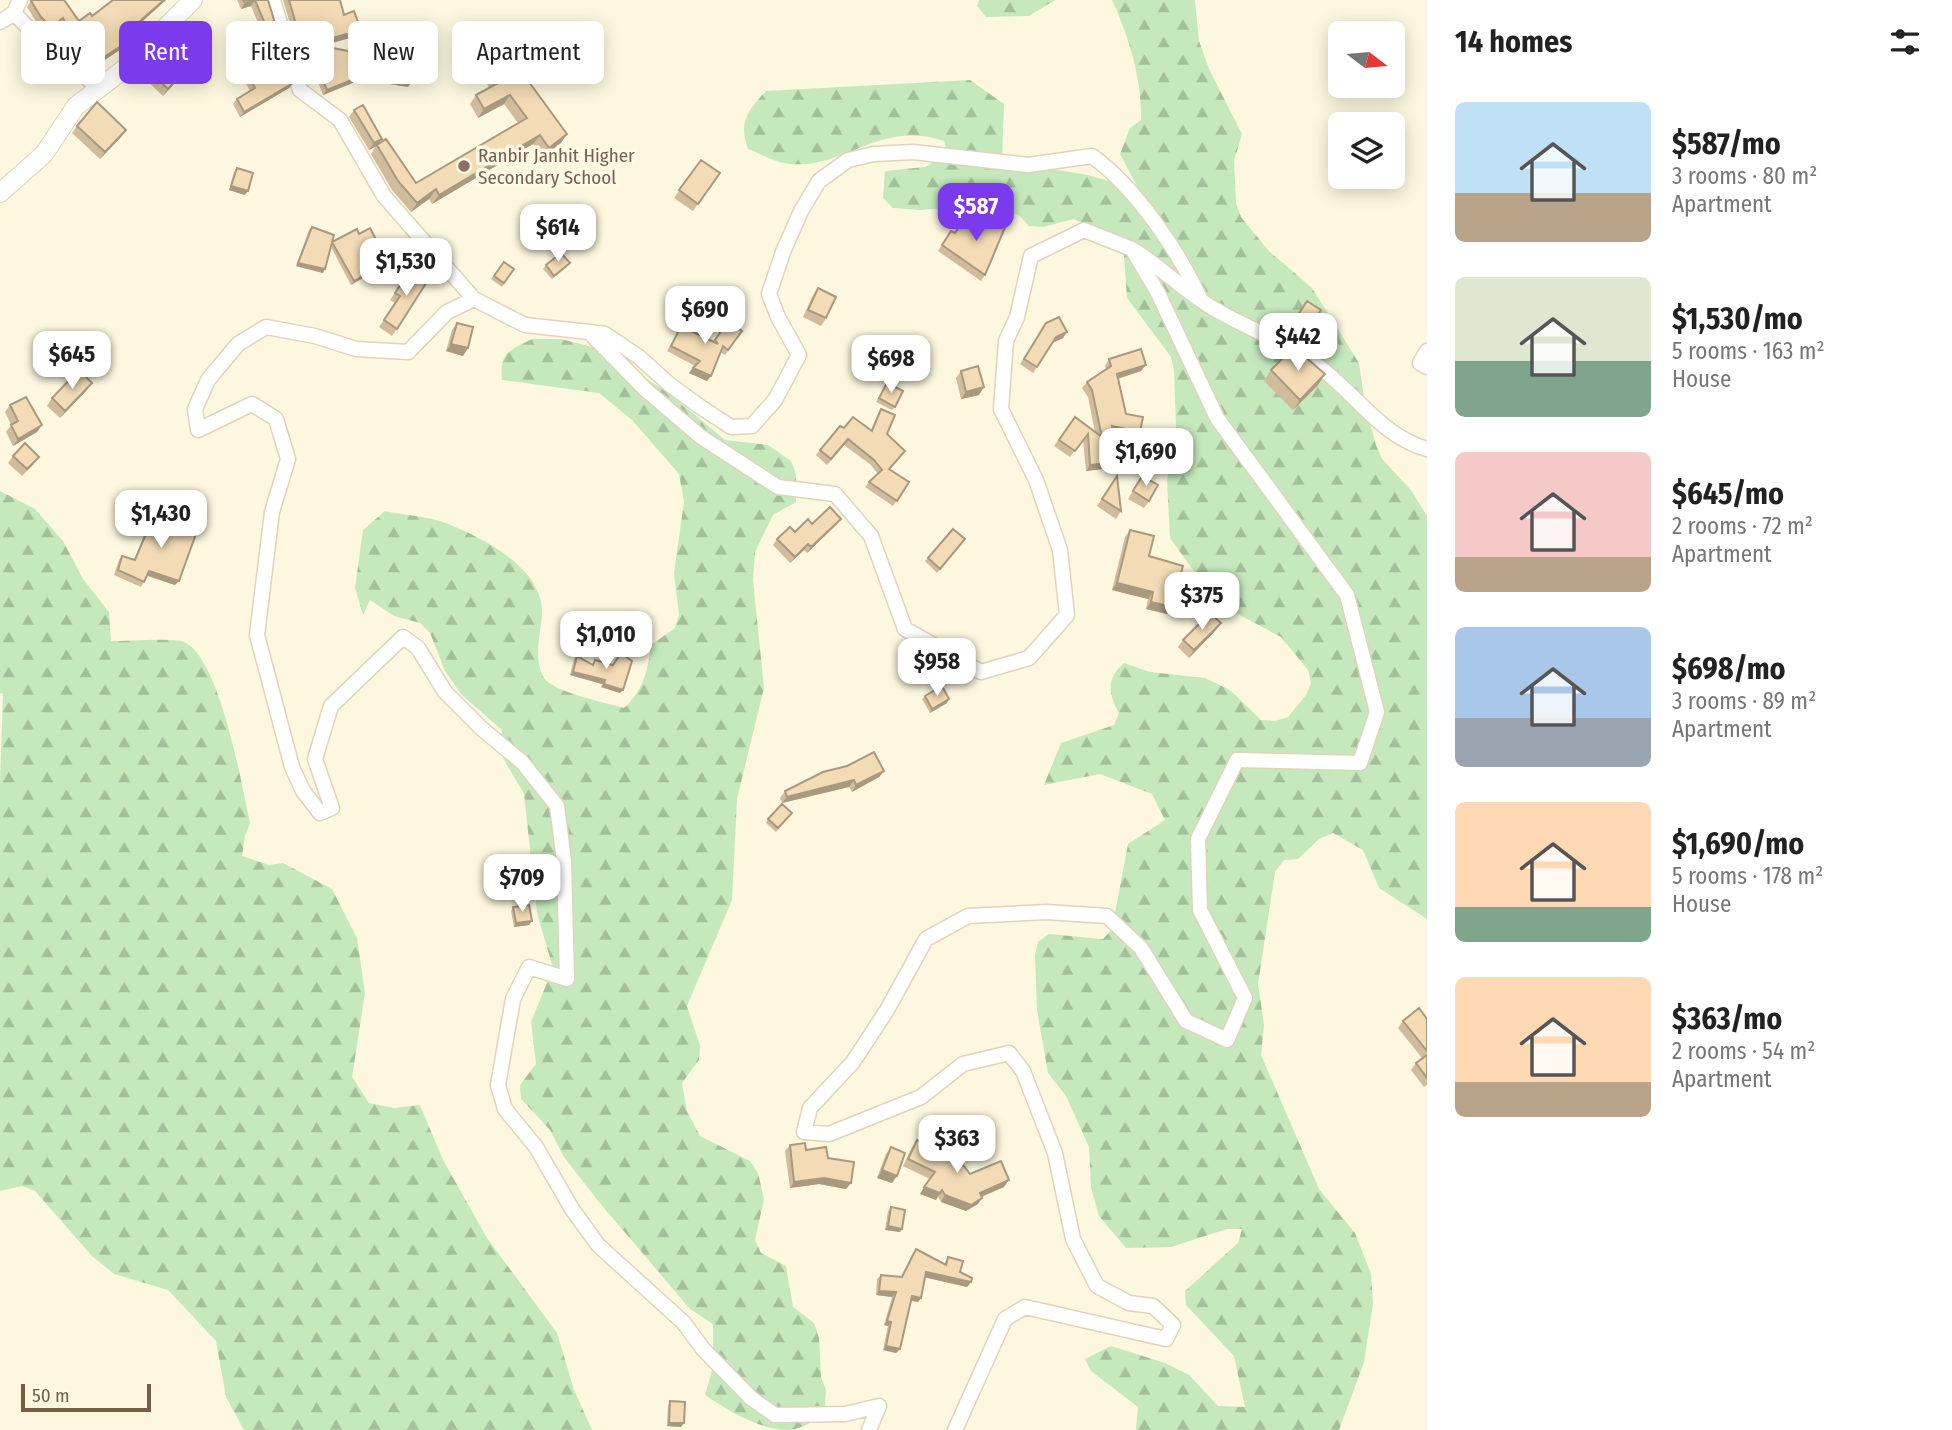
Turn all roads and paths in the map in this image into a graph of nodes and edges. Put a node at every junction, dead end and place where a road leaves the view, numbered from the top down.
1 (193, 0) edge
2 (274, 0) edge
3 (17, 7) edge
4 (0, 22) edge
5 (99, 88) junction
6 (0, 193) edge
7 (1132, 249) junction
8 (474, 299) junction
9 (1200, 299) junction
10 (589, 332) junction
11 (1427, 351) edge
12 (1427, 367) edge
13 (1427, 449) edge
14 (869, 1430) edge
15 (955, 1430) edge

1 - 5 street
2 - 8 street
3 - 4 street
3 - 5 street
5 - 6 street
7 - 9 street
7 - 10 street
7 - 15 street
8 - 10 street
8 - 14 street
9 - 10 street
9 - 13 street
11 - 12 street

